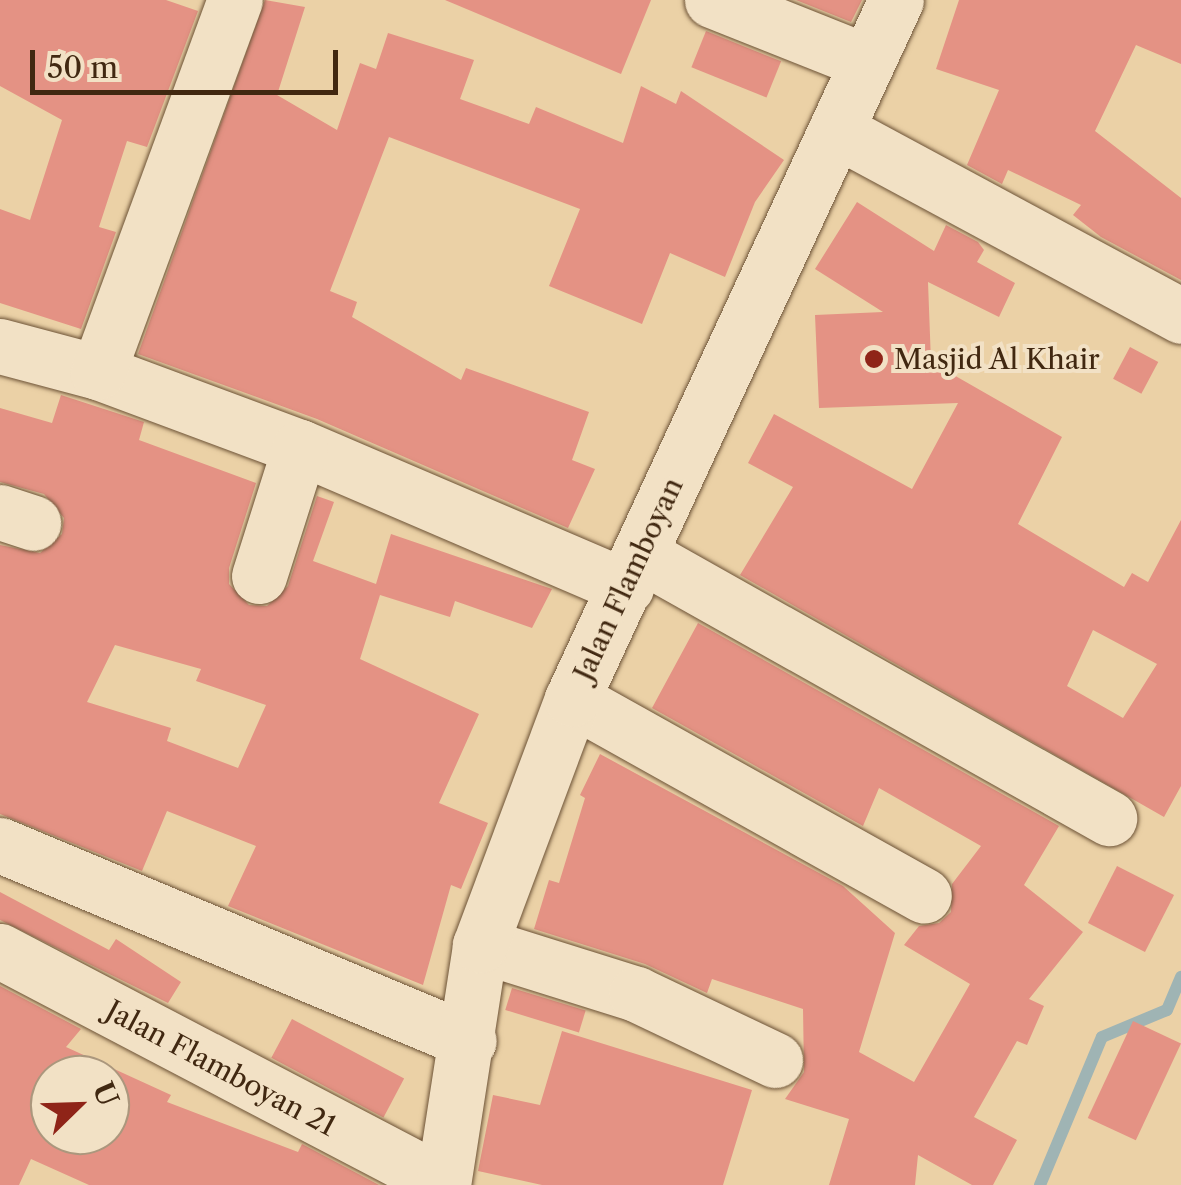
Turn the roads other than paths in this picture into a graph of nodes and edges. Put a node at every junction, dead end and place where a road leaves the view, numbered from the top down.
1 (236, 0) edge
2 (712, 0) edge
3 (896, 0) edge
4 (865, 61) junction
5 (836, 130) junction
6 (1181, 316) edge
7 (0, 346) edge
8 (98, 372) junction
9 (300, 447) junction
10 (634, 571) junction
11 (259, 576) dead end
12 (572, 699) junction
13 (1110, 818) dead end
14 (0, 844) edge
15 (924, 896) dead end
16 (480, 945) junction
17 (0, 951) edge
18 (468, 1041) junction
19 (775, 1060) dead end
20 (443, 1184) edge

1 - 8 street
2 - 4 street
3 - 4 street, Jalan Flamboyan
4 - 5 street, Jalan Flamboyan
5 - 6 street
5 - 10 street, Jalan Flamboyan
7 - 8 street
8 - 9 street
9 - 10 street
9 - 11 street
10 - 12 street, Jalan Flamboyan
10 - 13 street
12 - 15 street
12 - 16 street, Jalan Flamboyan
14 - 18 street
16 - 18 street, Jalan Flamboyan
16 - 19 street
17 - 20 street, Jalan Flamboyan 21
18 - 20 street, Jalan Flamboyan

